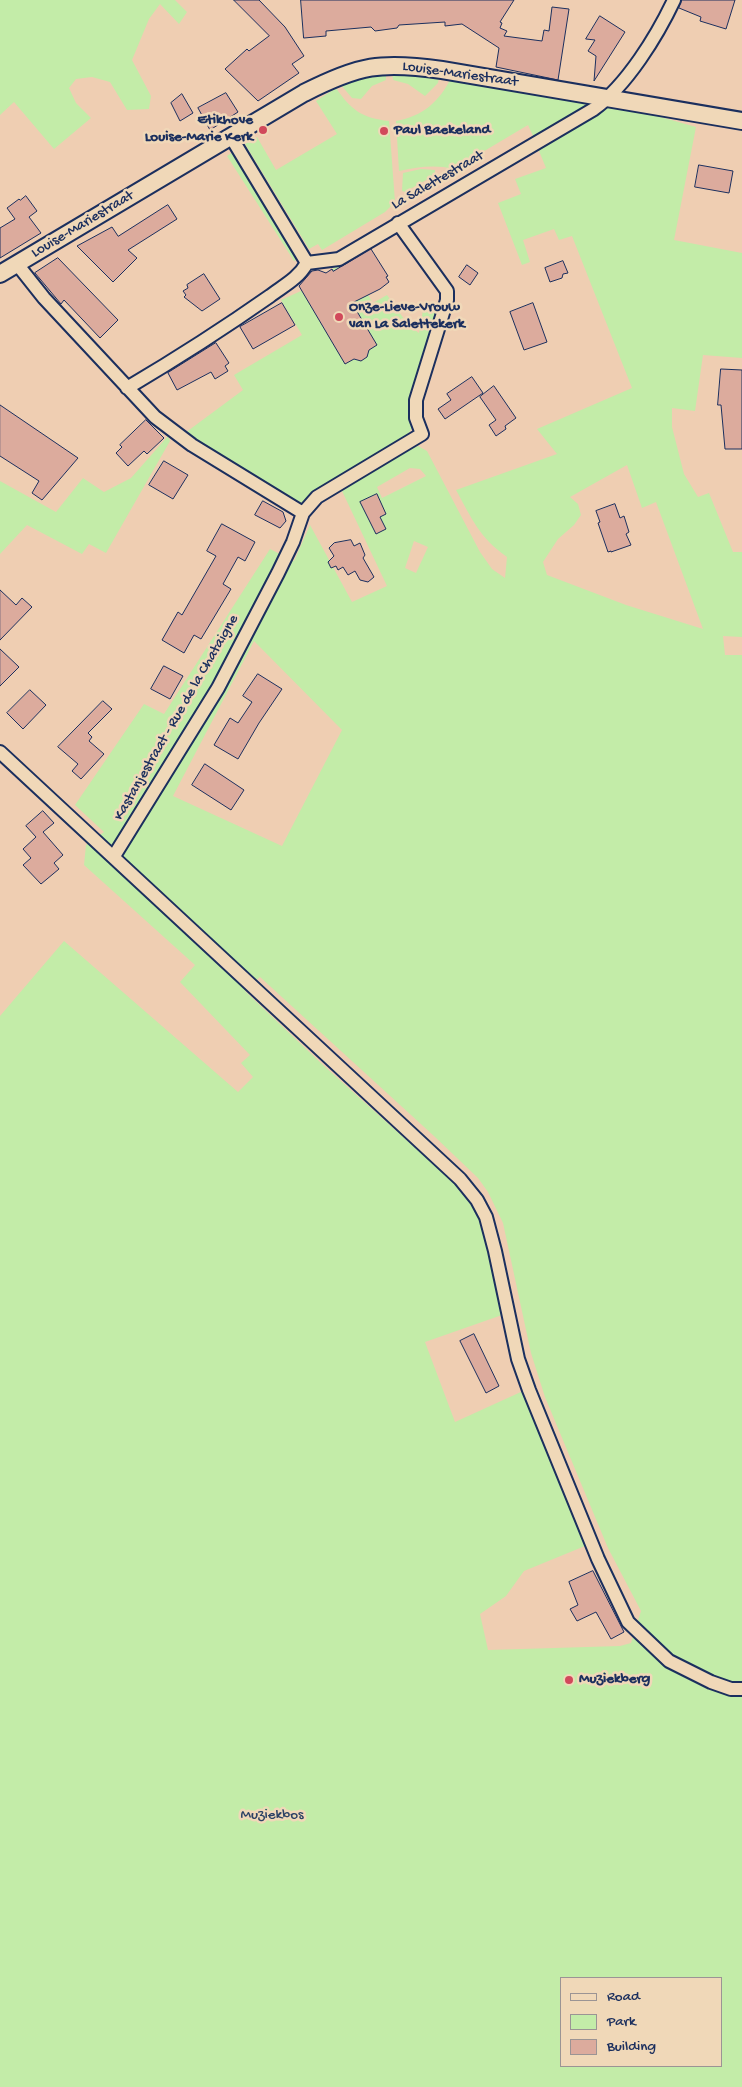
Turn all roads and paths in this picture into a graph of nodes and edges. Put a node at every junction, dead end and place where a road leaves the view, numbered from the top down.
1 (674, 0) edge
2 (607, 98) junction
3 (742, 121) edge
4 (231, 137) junction
5 (398, 223) junction
6 (307, 263) junction
7 (18, 264) junction
8 (0, 274) edge
9 (127, 388) junction
10 (303, 513) junction
11 (0, 752) edge
12 (114, 856) junction
13 (742, 1689) edge

1 - 2 street, La Salettestraat
2 - 3 main road, Louise-Mariestraat
2 - 4 main road, Louise-Mariestraat
2 - 5 street, La Salettestraat
4 - 6 street
4 - 7 main road, Louise-Mariestraat
5 - 6 street, La Salettestraat
5 - 10 street, Kastanjestraat - Rue de la Chataigne
6 - 9 street
7 - 8 main road, Louise-Mariestraat
7 - 9 street
9 - 10 street
10 - 12 street, Kastanjestraat - Rue de la Chataigne
11 - 12 street
12 - 13 street

